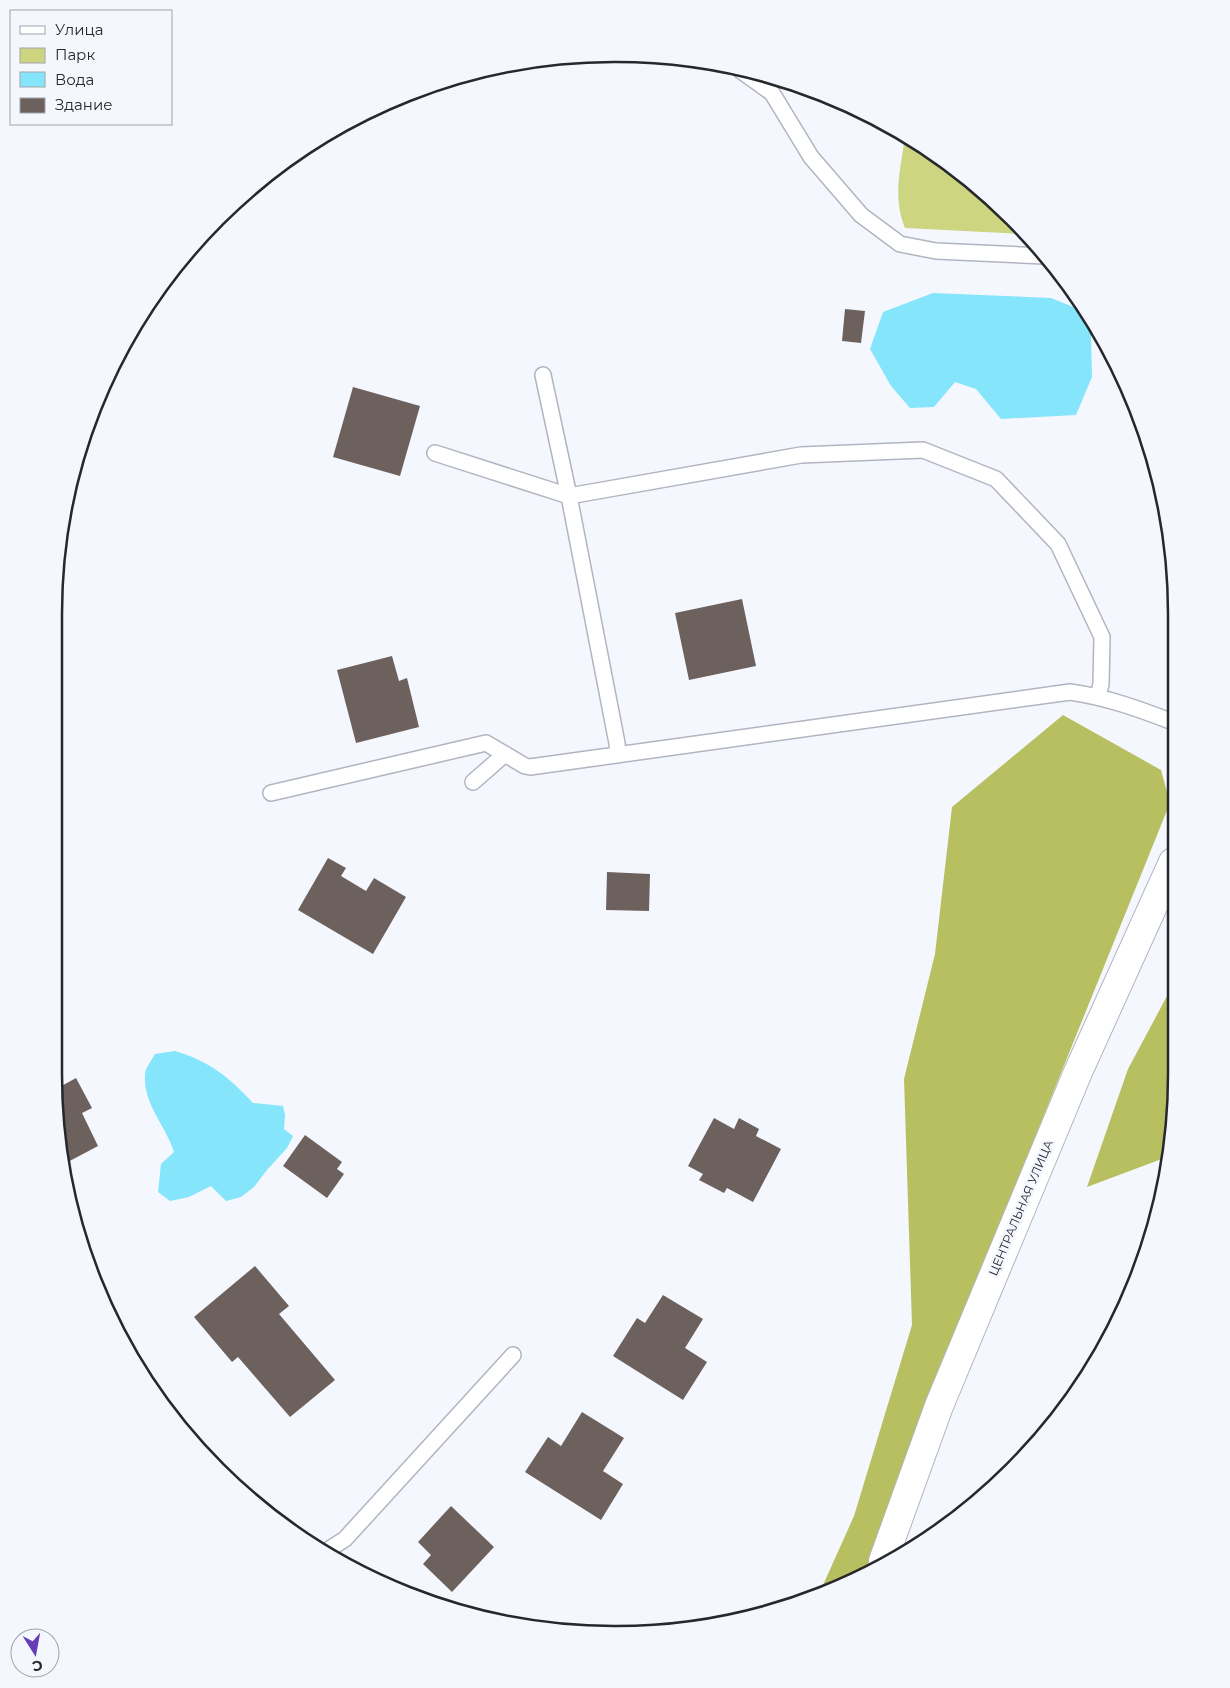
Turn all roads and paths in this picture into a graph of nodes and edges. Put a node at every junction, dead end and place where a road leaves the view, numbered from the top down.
1 (754, 80) edge
2 (1034, 256) edge
3 (543, 375) dead end
4 (435, 452) dead end
5 (569, 496) junction
6 (1098, 696) junction
7 (1168, 720) edge
8 (504, 754) junction
9 (618, 755) junction
10 (473, 782) dead end
11 (271, 793) dead end
12 (1168, 875) edge
13 (513, 1355) dead end
14 (333, 1547) edge
15 (885, 1554) edge

1 - 2 lane
3 - 5 lane
4 - 5 lane
5 - 6 lane
5 - 9 lane
6 - 7 lane
6 - 9 lane
8 - 9 lane
8 - 10 lane
8 - 11 lane
12 - 15 street, ЦЕНТРАЛЬНАЯ УЛИЦА
13 - 14 lane

